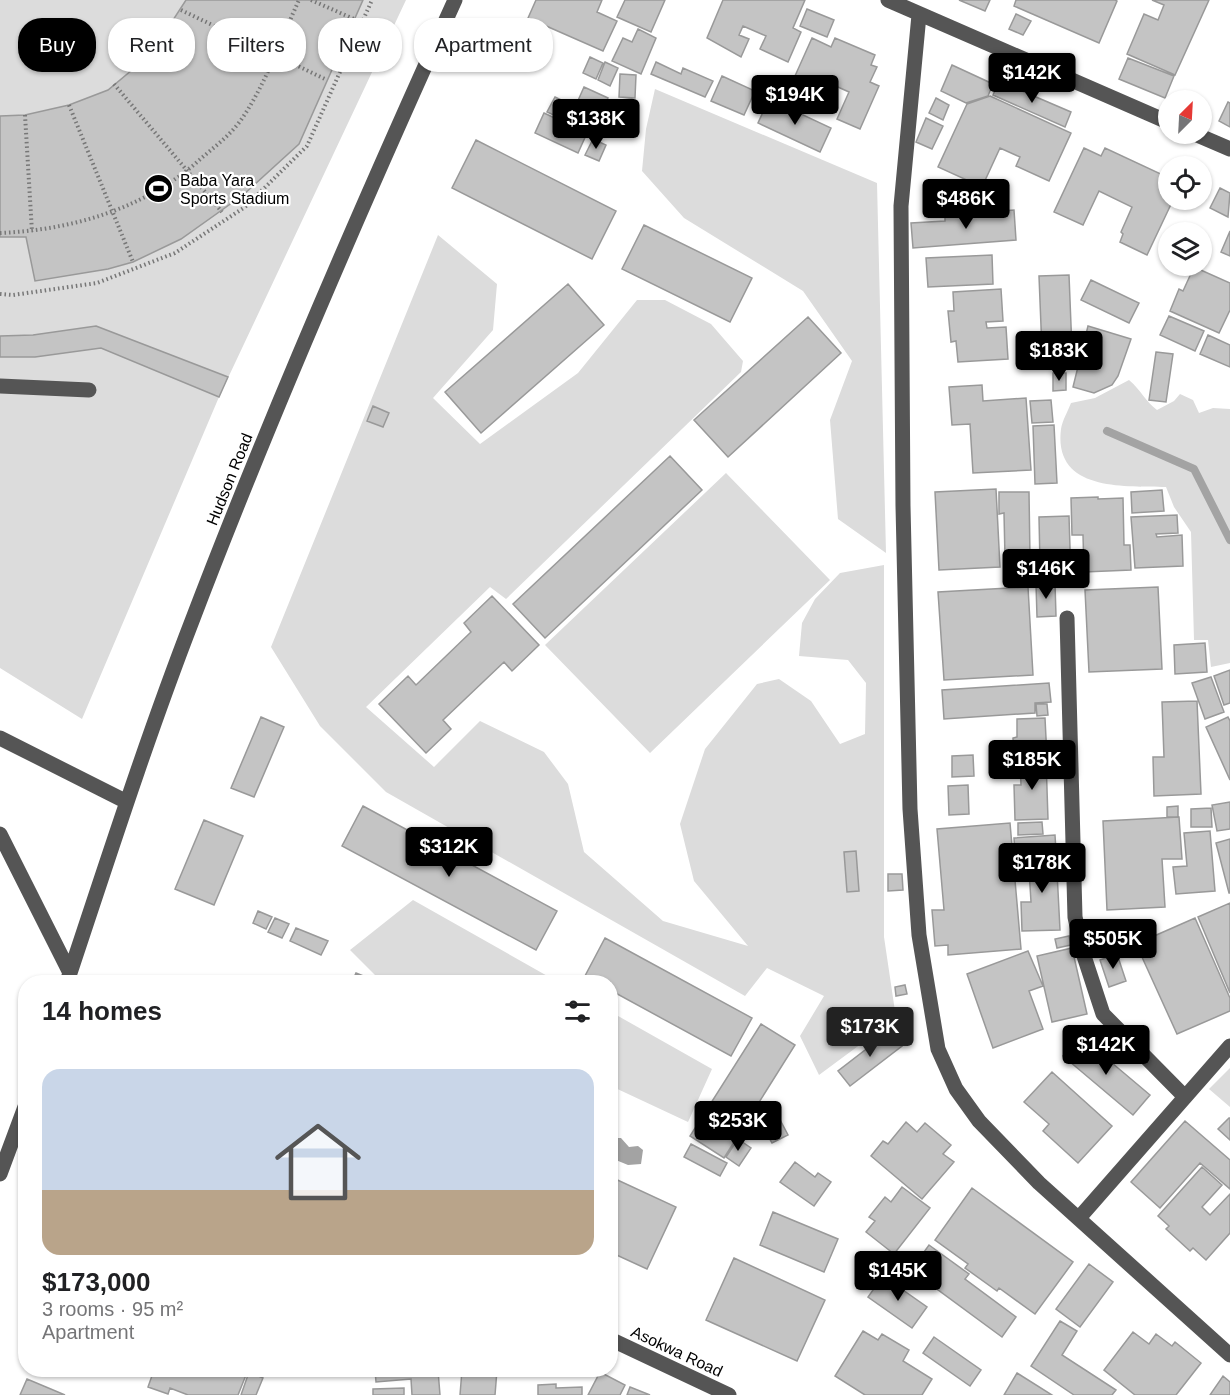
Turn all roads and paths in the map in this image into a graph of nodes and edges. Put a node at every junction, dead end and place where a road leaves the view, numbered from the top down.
1 (299, 0) edge
2 (311, 0) edge
3 (372, 0) edge
4 (455, 0) edge
5 (888, 0) edge
6 (181, 10) dead end
7 (920, 15) junction
8 (291, 18) edge
9 (350, 18) edge
10 (207, 23) edge
11 (306, 70) edge
12 (265, 72) edge
13 (327, 80) dead end
14 (114, 84) dead end
15 (69, 105) dead end
16 (25, 115) dead end
17 (1158, 118) edge
18 (1212, 141) edge
19 (1230, 149) edge
20 (188, 170) junction
21 (112, 212) junction
22 (222, 212) dead end
23 (32, 232) junction
24 (0, 233) edge
25 (133, 261) dead end
26 (0, 294) edge
27 (0, 386) edge
28 (89, 390) dead end
29 (1067, 618) dead end
30 (0, 738) edge
31 (127, 802) junction
32 (0, 834) edge
33 (67, 975) edge
34 (69, 975) edge
35 (1230, 1046) edge
36 (1185, 1097) junction
37 (18, 1126) edge
38 (0, 1174) edge
39 (1079, 1218) junction
40 (618, 1343) edge
41 (1230, 1355) edge
42 (729, 1395) edge

1 - 8 path
2 - 9 path
3 - 26 path
4 - 31 street, Hudson Road
5 - 7 street
6 - 10 path
7 - 17 street
7 - 39 street
11 - 13 path
12 - 20 path
14 - 20 path
15 - 21 path
16 - 23 path
18 - 19 street
20 - 21 path
20 - 22 path
21 - 23 path
21 - 25 path
23 - 24 path
27 - 28 street
29 - 36 street
30 - 31 street
31 - 34 street, Hudson Road
32 - 33 street
35 - 36 street
36 - 39 street
37 - 38 street
39 - 41 street
40 - 42 street, Asokwa Road

